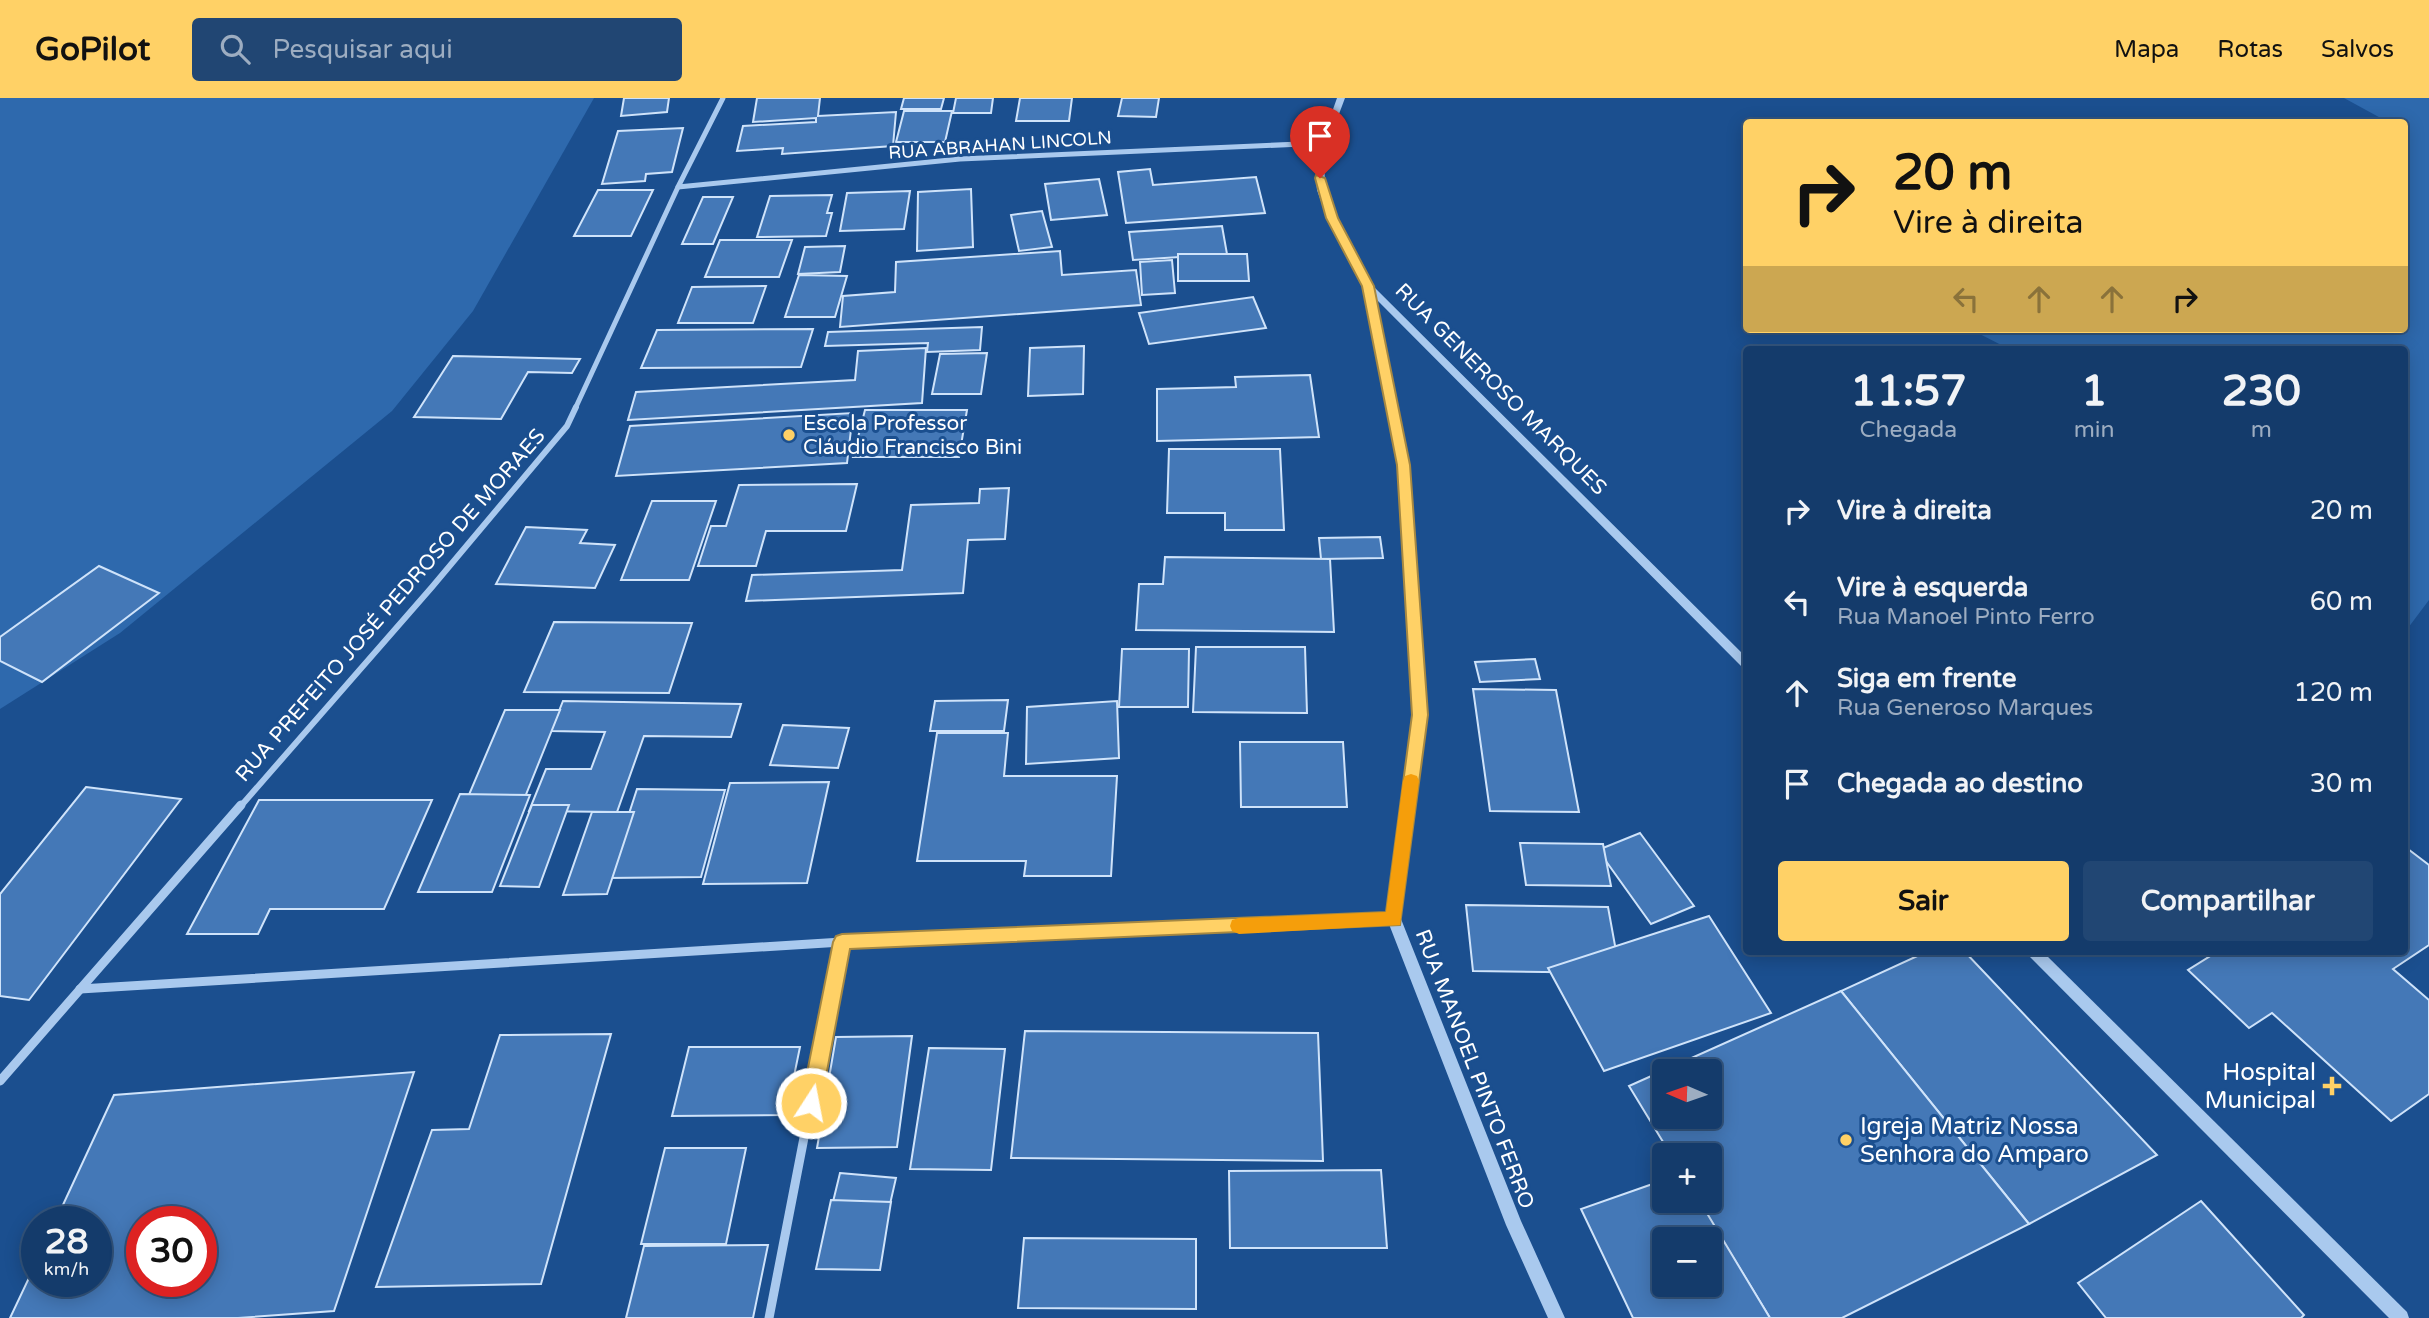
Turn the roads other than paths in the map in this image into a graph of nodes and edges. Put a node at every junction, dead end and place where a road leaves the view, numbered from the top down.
1 (723, 98) edge
2 (1341, 98) edge
3 (1324, 143) junction
4 (678, 187) junction
5 (1368, 286) junction
6 (1743, 661) edge
7 (1394, 919) junction
8 (842, 942) junction
9 (2037, 955) edge
10 (80, 989) junction
11 (0, 1081) edge
12 (769, 1318) edge
13 (1557, 1318) edge
14 (2401, 1318) edge

1 - 4 street, RUA PREFEITO JOSÉ PEDROSO DE MORAES
2 - 3 street, RUA GENEROSO MARQUES
3 - 4 street, RUA ABRAHAN LINCOLN
3 - 5 street, RUA GENEROSO MARQUES
4 - 10 street, RUA PREFEITO JOSÉ PEDROSO DE MORAES
5 - 6 street, RUA GENEROSO MARQUES
5 - 7 street, RUA MANOEL PINTO FERRO
7 - 8 street
7 - 13 street, RUA MANOEL PINTO FERRO
8 - 10 street
8 - 12 street
9 - 14 street
10 - 11 street, RUA PREFEITO JOSÉ PEDROSO DE MORAES

